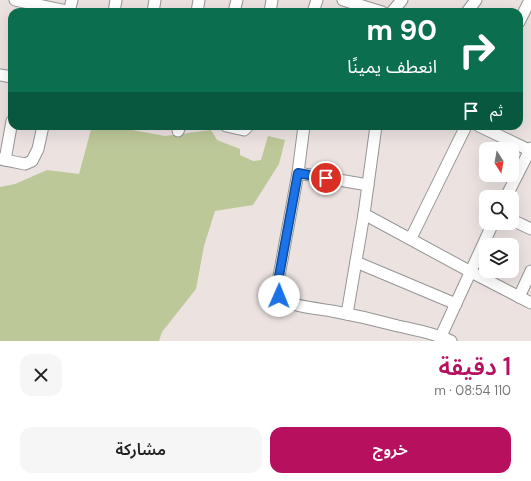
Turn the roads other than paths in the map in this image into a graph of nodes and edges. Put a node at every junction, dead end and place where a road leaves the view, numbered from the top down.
1 (15, 0) edge
2 (343, 0) edge
3 (402, 0) edge
4 (530, 0) edge
5 (34, 6) edge
6 (46, 8) edge
7 (369, 8) edge
8 (395, 8) edge
9 (523, 14) edge
10 (10, 130) edge
11 (42, 130) edge
12 (303, 130) edge
13 (375, 130) edge
14 (464, 130) edge
15 (488, 130) edge
16 (531, 149) edge
17 (2, 159) edge
18 (298, 173) junction
19 (368, 185) junction
20 (510, 190) edge
21 (364, 214) junction
22 (519, 223) edge
23 (531, 229) edge
24 (490, 230) edge
25 (411, 238) junction
26 (356, 262) junction
27 (531, 271) edge
28 (471, 272) junction
29 (519, 297) junction
30 (531, 303) edge
31 (456, 304) junction
32 (347, 314) junction
33 (441, 336) junction
34 (451, 341) edge

1 - 5 street
2 - 7 street
3 - 8 street
4 - 9 street
5 - 6 street
10 - 17 street
11 - 17 street
12 - 18 street
13 - 19 street
14 - 25 street
15 - 16 street
16 - 20 street
18 - 19 street
18 - 32 street
19 - 21 street
21 - 25 street
21 - 26 street
22 - 23 street
24 - 28 street
25 - 28 street
26 - 31 street
26 - 32 street
27 - 29 street
28 - 29 street
28 - 31 street
29 - 30 street
31 - 33 street
32 - 33 street
33 - 34 street

